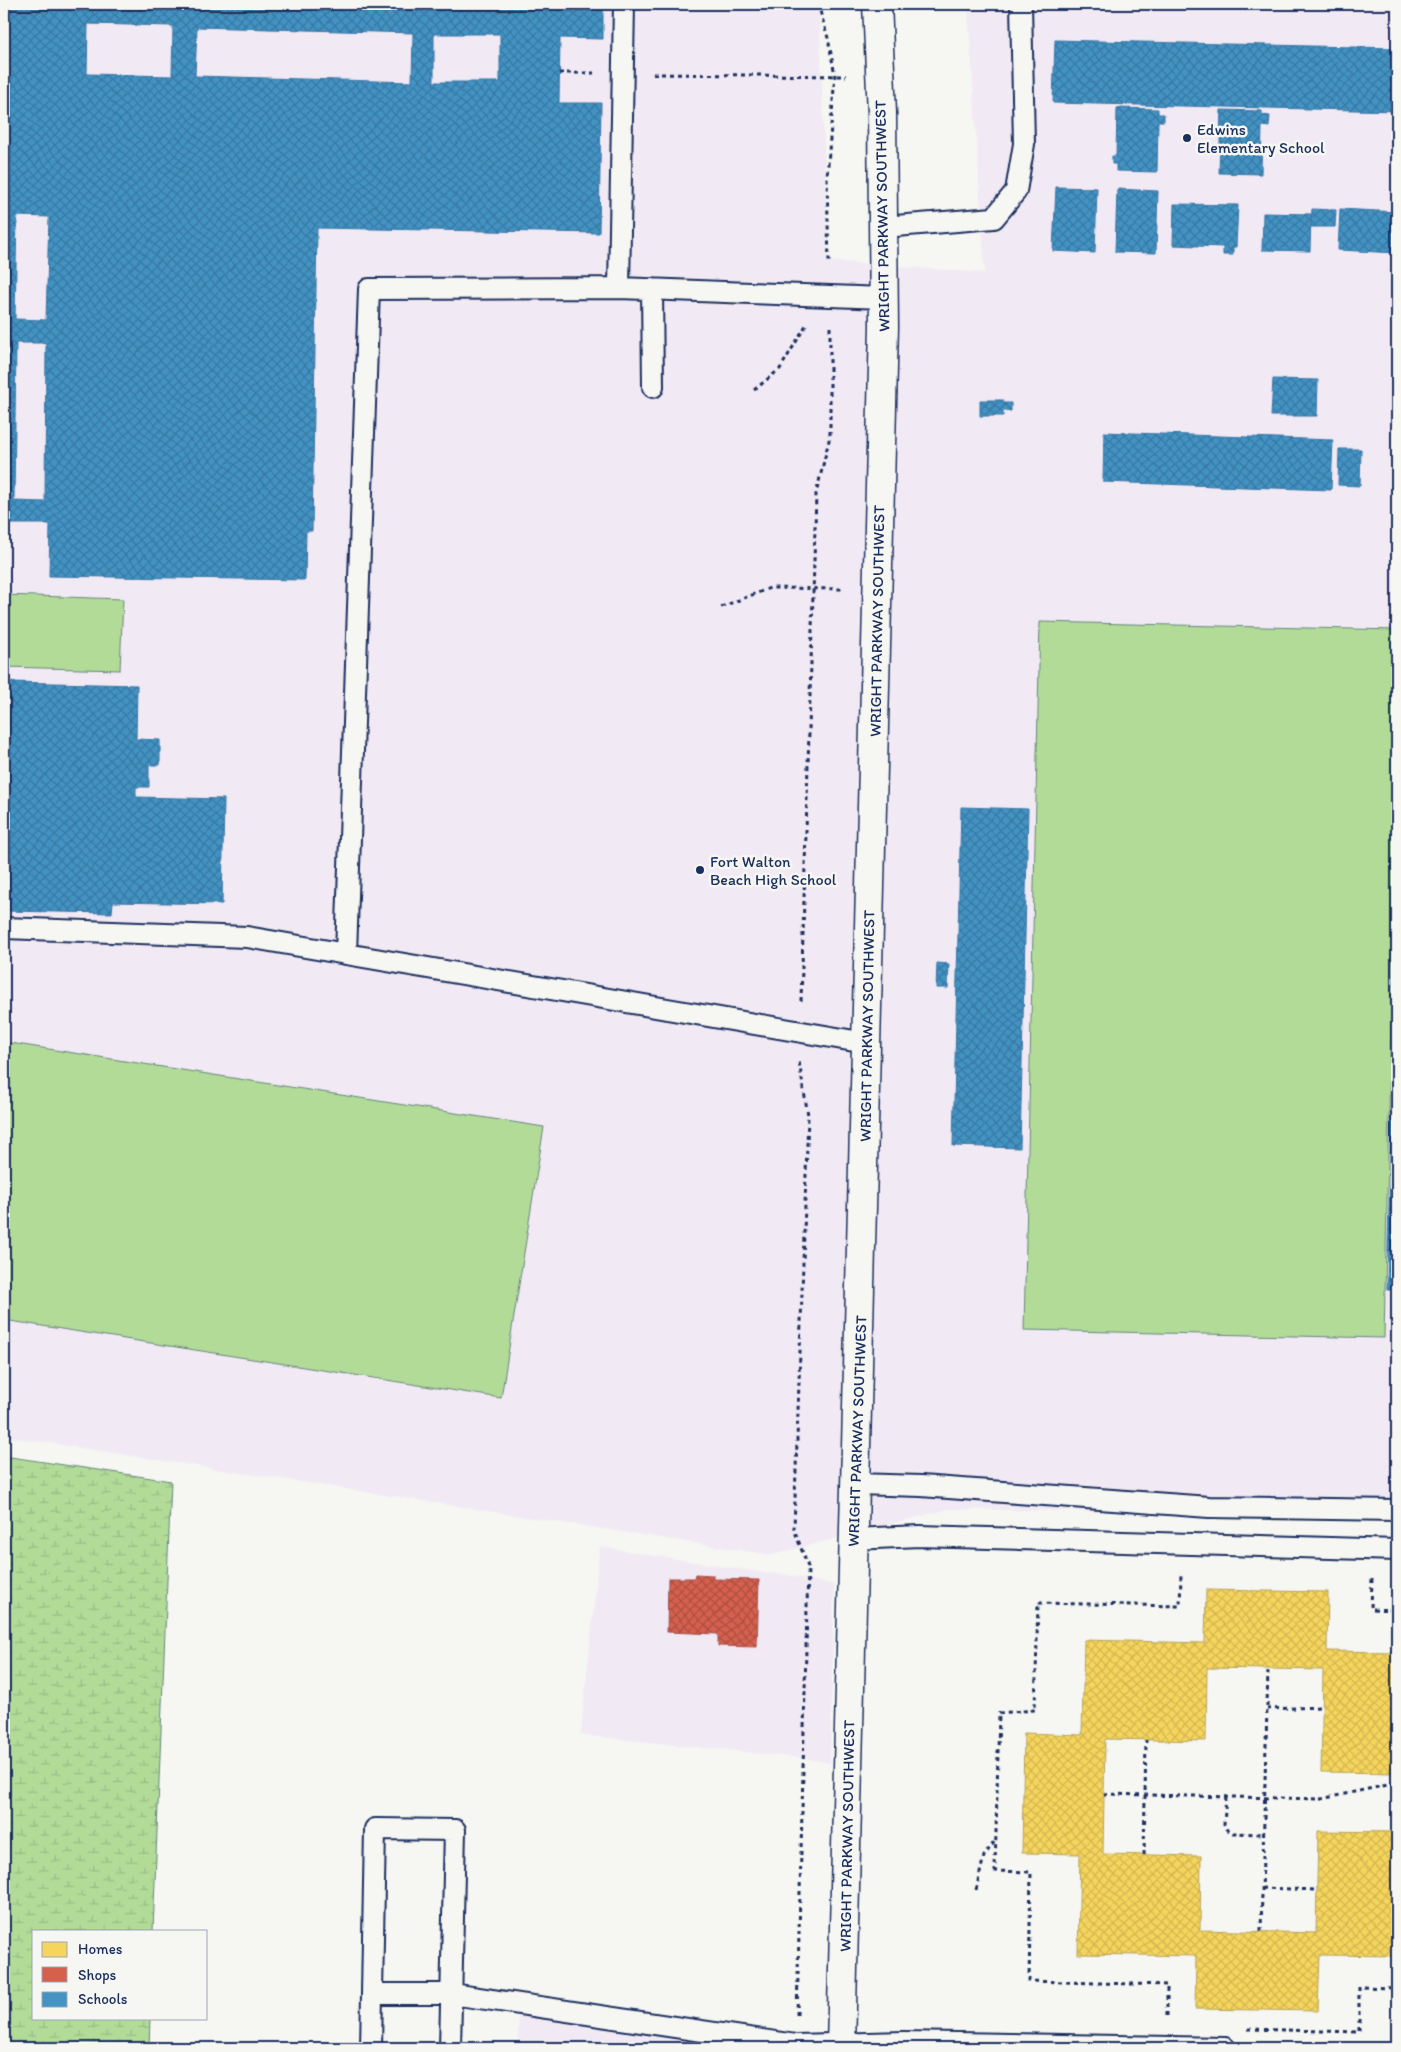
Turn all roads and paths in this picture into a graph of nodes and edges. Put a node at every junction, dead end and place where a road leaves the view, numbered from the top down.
1 (624, 4) edge
2 (877, 4) edge
3 (1021, 4) edge
4 (559, 73) dead end
5 (623, 74) junction
6 (880, 76) junction
7 (883, 227) junction
8 (619, 288) junction
9 (652, 290) junction
10 (884, 298) junction
11 (808, 322) dead end
12 (653, 387) dead end
13 (754, 390) dead end
14 (878, 591) junction
15 (721, 607) dead end
16 (4, 928) edge
17 (346, 954) junction
18 (866, 1043) junction
19 (856, 1484) junction
20 (1397, 1510) edge
21 (854, 1539) junction
22 (1397, 1550) edge
23 (1181, 1572) dead end
24 (1372, 1577) dead end
25 (1397, 1610) edge
26 (1268, 1669) dead end
27 (1322, 1707) dead end
28 (1267, 1709) junction
29 (1146, 1740) dead end
30 (1397, 1784) edge
31 (1104, 1794) dead end
32 (1145, 1795) junction
33 (1226, 1797) junction
34 (1264, 1798) junction
35 (1263, 1834) junction
36 (996, 1840) junction
37 (1144, 1855) dead end
38 (1262, 1888) junction
39 (976, 1890) dead end
40 (1317, 1890) dead end
41 (1261, 1931) dead end
42 (1397, 1988) edge
43 (372, 1994) junction
44 (452, 1994) junction
45 (1167, 2019) dead end
46 (1244, 2029) dead end
47 (842, 2046) edge
48 (371, 2048) edge
49 (450, 2048) edge
50 (1225, 2048) edge

1 - 5 lane
2 - 6 street, WRIGHT PARKWAY SOUTHWEST
3 - 7 lane
4 - 5 path
5 - 6 path
5 - 8 lane
6 - 7 street, WRIGHT PARKWAY SOUTHWEST
7 - 10 street, WRIGHT PARKWAY SOUTHWEST
8 - 9 lane
8 - 17 lane
9 - 10 lane
9 - 12 lane
10 - 14 street, WRIGHT PARKWAY SOUTHWEST
11 - 13 path
14 - 15 path
14 - 18 street, WRIGHT PARKWAY SOUTHWEST
16 - 17 lane
17 - 18 lane
18 - 19 street, WRIGHT PARKWAY SOUTHWEST
19 - 20 lane
19 - 21 street, WRIGHT PARKWAY SOUTHWEST
21 - 22 lane
21 - 47 street, WRIGHT PARKWAY SOUTHWEST
23 - 36 path
24 - 25 path
26 - 28 path
27 - 28 path
28 - 34 path
29 - 32 path
30 - 34 path
31 - 32 path
32 - 33 path
32 - 37 path
33 - 34 path
33 - 35 path
34 - 35 path
35 - 38 path
36 - 39 path
36 - 45 path
38 - 40 path
38 - 41 path
42 - 46 path
43 - 44 lane
43 - 44 lane
43 - 48 lane
44 - 47 lane
44 - 49 lane
47 - 50 lane

